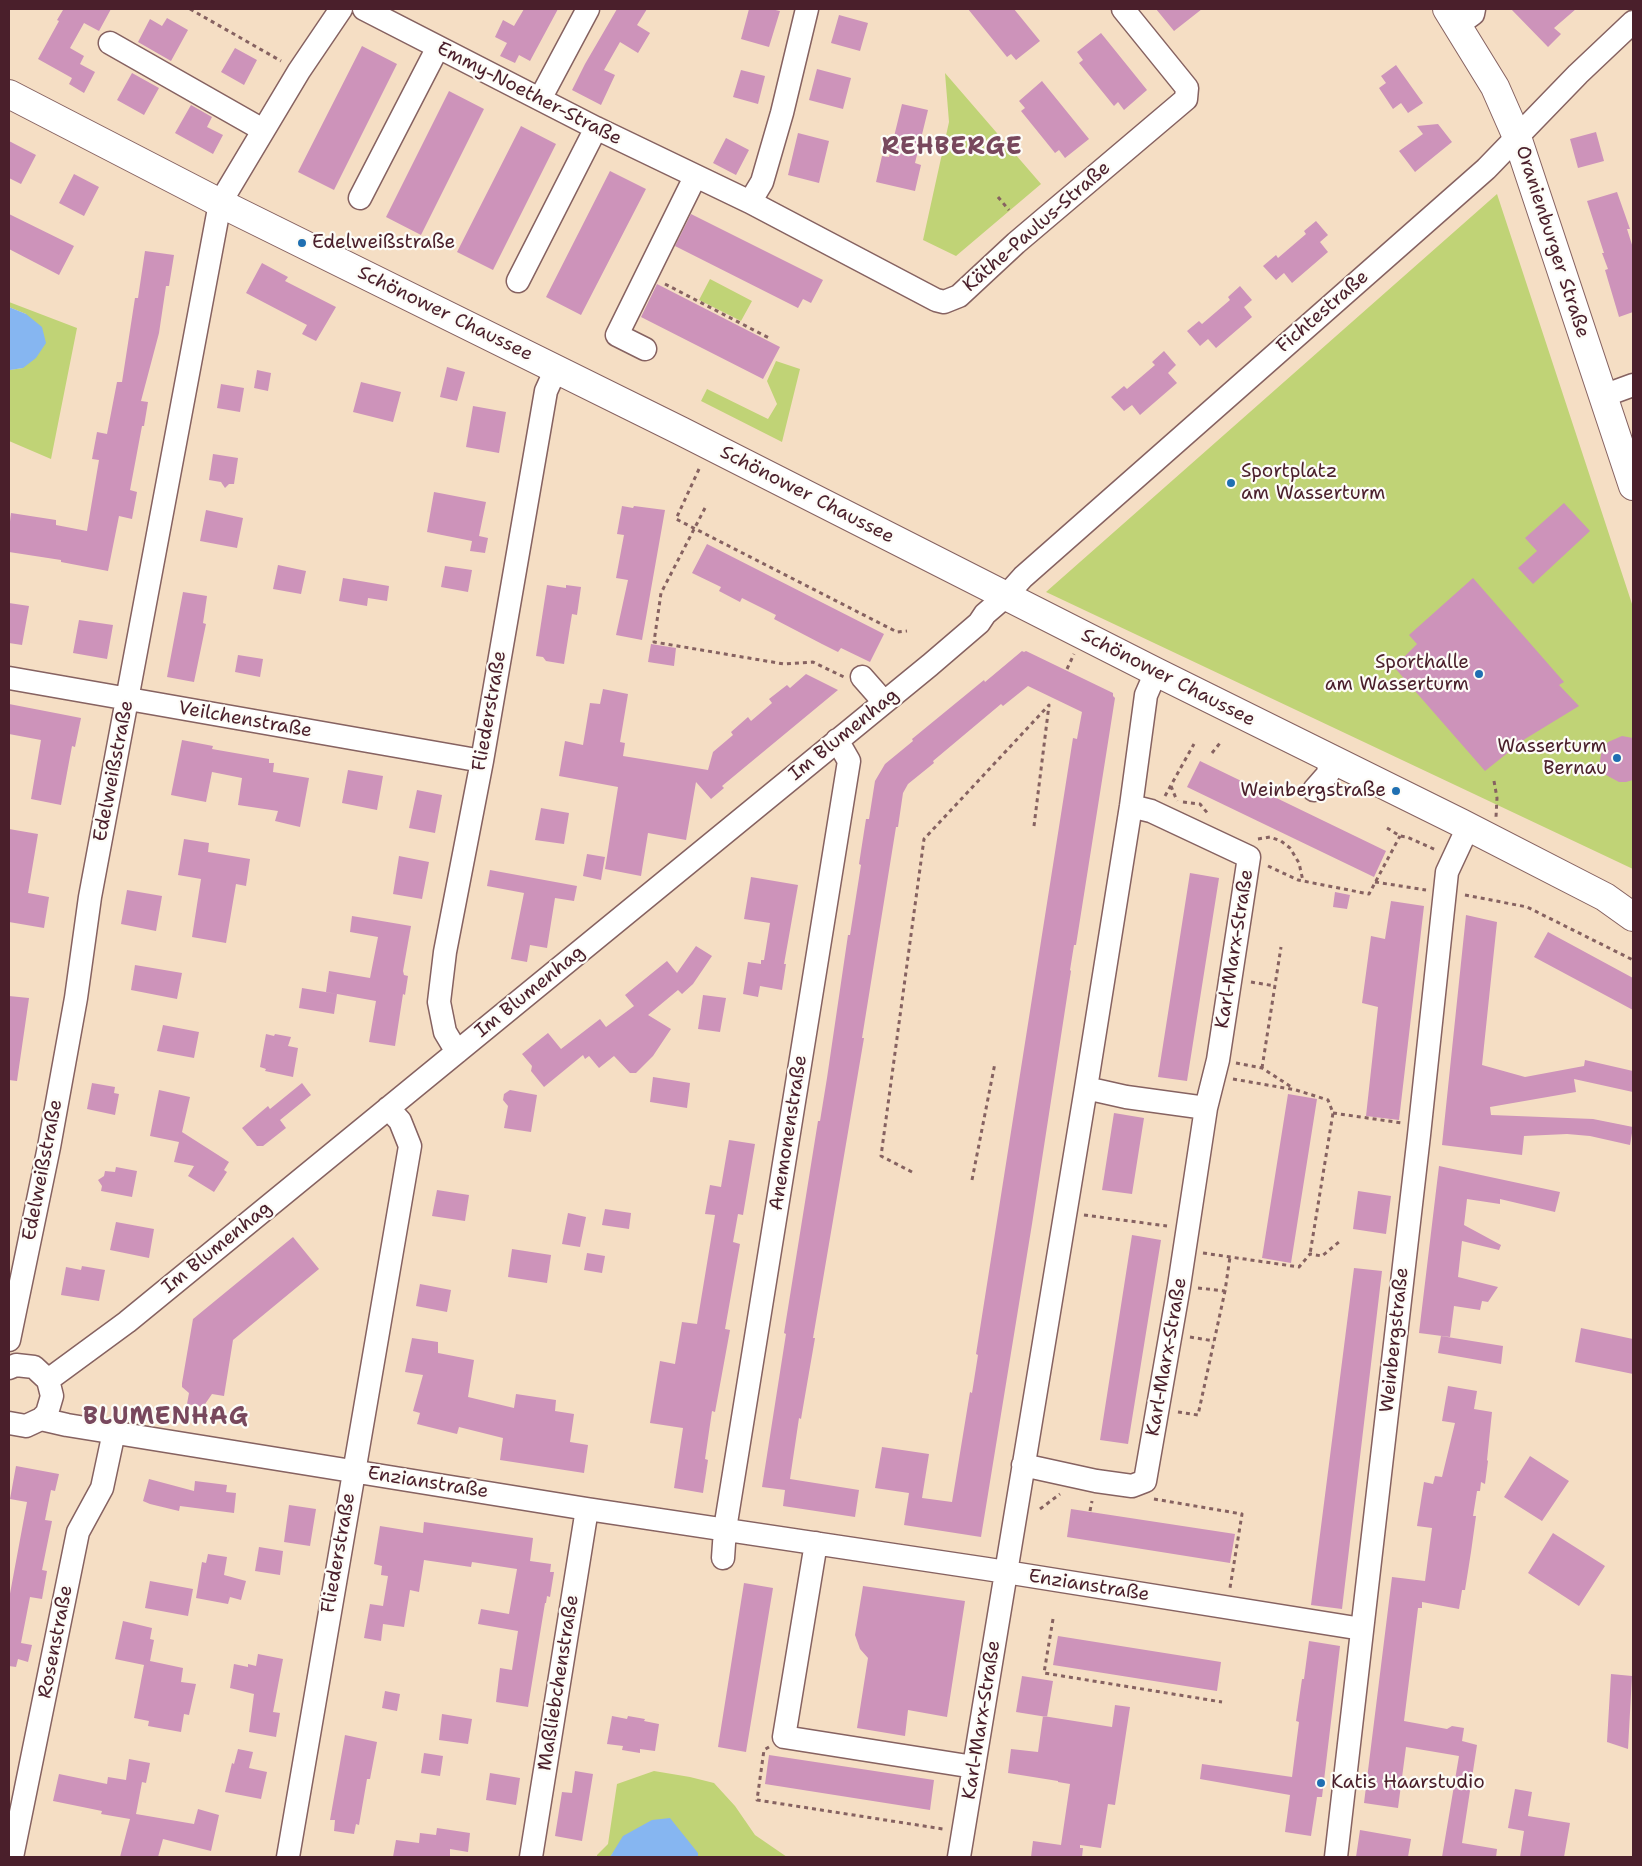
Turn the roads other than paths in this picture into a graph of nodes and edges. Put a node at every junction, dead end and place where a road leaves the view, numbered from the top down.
1 (341, 9) edge
2 (364, 9) edge
3 (588, 9) edge
4 (807, 9) edge
5 (1123, 9) edge
6 (1460, 14) edge
7 (1633, 22) edge
8 (110, 43) dead end
9 (438, 48) junction
10 (9, 94) edge
11 (540, 99) junction
12 (596, 128) junction
13 (263, 130) junction
14 (1517, 137) junction
15 (694, 177) junction
16 (360, 198) dead end
17 (750, 202) junction
18 (220, 203) junction
19 (518, 281) dead end
20 (645, 349) dead end
21 (556, 369) junction
22 (1633, 385) edge
23 (1603, 396) junction
24 (1633, 486) edge
25 (1006, 596) junction
26 (1156, 672) junction
27 (9, 678) edge
28 (857, 679) road end
29 (127, 699) junction
30 (884, 702) junction
31 (837, 740) junction
32 (1330, 758) junction
33 (482, 761) junction
34 (1314, 790) dead end
35 (1130, 806) junction
36 (1468, 828) junction
37 (1604, 897) junction
38 (1633, 904) edge
39 (1633, 917) edge
40 (457, 1052) junction
41 (1086, 1088) junction
42 (388, 1108) junction
43 (1206, 1108) junction
44 (9, 1340) edge
45 (9, 1368) edge
46 (48, 1380) junction
47 (41, 1419) junction
48 (9, 1423) edge
49 (114, 1432) junction
50 (1023, 1465) junction
51 (354, 1471) junction
52 (587, 1509) junction
53 (725, 1529) junction
54 (816, 1543) junction
55 (723, 1558) dead end
56 (1006, 1572) junction
57 (1362, 1629) junction
58 (974, 1767) junction
59 (13, 1832) edge
60 (12, 1857) edge
61 (288, 1857) edge
62 (531, 1857) edge
63 (959, 1857) edge
64 (1336, 1857) edge

1 - 13 street, Edelweißstraße
2 - 9 street, Emmy-Noether-Straße
3 - 11 street
4 - 17 street
5 - 17 street, Käthe-Paulus-Straße
6 - 14 main road, Oranienburger Straße
7 - 14 street, Fichtestraße
8 - 13 street
9 - 11 street, Emmy-Noether-Straße
9 - 16 street
10 - 18 main road, Schönower Chaussee
11 - 12 street, Emmy-Noether-Straße
12 - 15 street, Emmy-Noether-Straße
12 - 19 street
13 - 18 street, Edelweißstraße
14 - 23 main road, Oranienburger Straße
14 - 25 street, Fichtestraße
15 - 17 street, Emmy-Noether-Straße
15 - 20 street
18 - 21 main road, Schönower Chaussee
18 - 29 street, Edelweißstraße
21 - 25 main road, Schönower Chaussee
21 - 33 street, Fliederstraße
22 - 23 street
23 - 24 main road, Oranienburger Straße
25 - 26 main road, Schönower Chaussee
25 - 30 street, Im Blumenhag
26 - 32 main road, Schönower Chaussee
26 - 35 street, Karl-Marx-Straße
27 - 29 street, Veilchenstraße
28 - 30 street
29 - 33 street, Veilchenstraße
29 - 44 street, Edelweißstraße
30 - 31 street, Im Blumenhag
31 - 40 street, Im Blumenhag
31 - 53 street, Anemonenstraße
32 - 34 street
32 - 36 main road, Schönower Chaussee
33 - 40 street, Fliederstraße
35 - 41 street, Karl-Marx-Straße
35 - 43 street, Karl-Marx-Straße
36 - 37 main road, Schönower Chaussee
36 - 57 street, Weinbergstraße
37 - 38 main road, Schönower Chaussee
37 - 39 main road, Schönower Chaussee
40 - 42 street, Im Blumenhag
41 - 43 street
41 - 50 street, Karl-Marx-Straße
42 - 46 street, Im Blumenhag
42 - 51 street, Fliederstraße
43 - 50 street, Karl-Marx-Straße
45 - 46 street
46 - 47 street
47 - 48 street
47 - 49 street, Enzianstraße
49 - 51 street, Enzianstraße
49 - 59 street, Rosenstraße
50 - 56 street, Karl-Marx-Straße
51 - 52 street, Enzianstraße
51 - 61 street, Fliederstraße
52 - 53 street, Enzianstraße
52 - 62 street, Maßliebchenstraße
53 - 54 street, Enzianstraße
53 - 55 street, Anemonenstraße
54 - 56 street, Enzianstraße
54 - 58 street
56 - 57 street, Enzianstraße
56 - 58 street, Karl-Marx-Straße
57 - 64 street, Weinbergstraße
58 - 63 street, Karl-Marx-Straße
59 - 60 street, Rosenstraße

